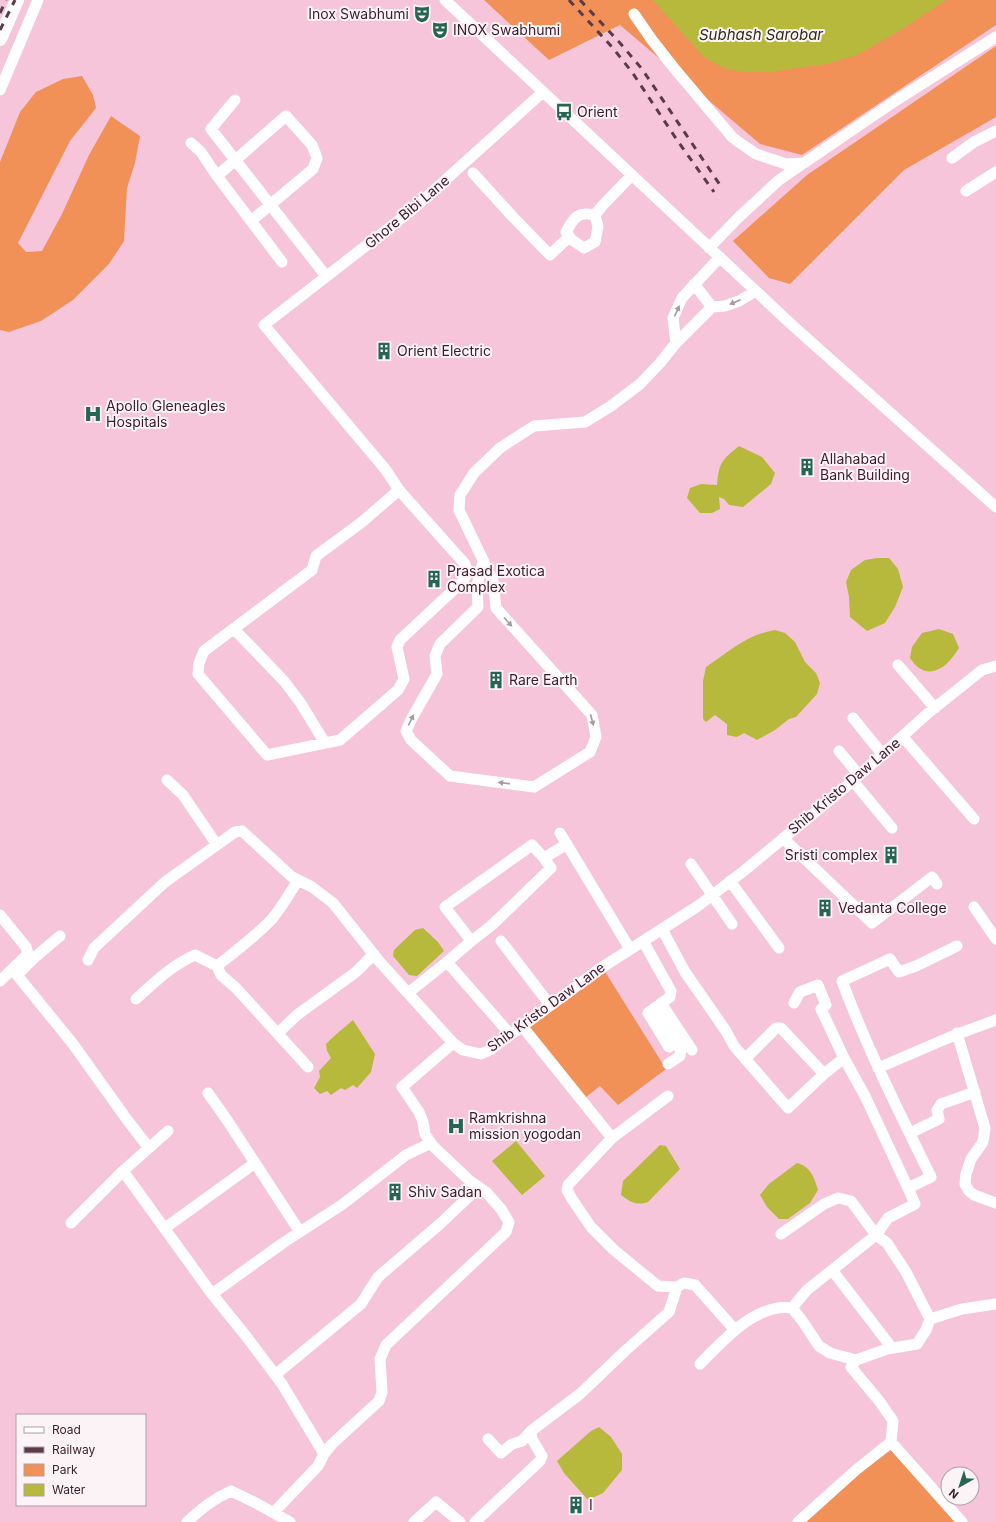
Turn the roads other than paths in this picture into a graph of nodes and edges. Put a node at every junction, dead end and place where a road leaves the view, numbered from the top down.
1 (17, 0) edge
2 (38, 0) edge
3 (445, 0) edge
4 (634, 14) dead end
5 (996, 37) edge
6 (0, 39) edge
7 (0, 90) edge
8 (543, 92) junction
9 (235, 100) dead end
10 (996, 131) edge
11 (191, 143) dead end
12 (952, 158) dead end
13 (236, 161) junction
14 (804, 163) junction
15 (996, 172) edge
16 (473, 173) dead end
17 (632, 175) junction
18 (217, 176) junction
19 (966, 191) dead end
20 (270, 204) junction
21 (595, 215) junction
22 (251, 220) junction
23 (569, 237) junction
24 (709, 248) junction
25 (720, 257) junction
26 (282, 262) dead end
27 (326, 276) junction
28 (694, 284) junction
29 (756, 291) junction
30 (712, 307) junction
31 (676, 343) junction
32 (399, 490) junction
33 (996, 507) edge
34 (483, 562) junction
35 (478, 607) junction
36 (496, 608) junction
37 (234, 629) junction
38 (898, 665) dead end
39 (996, 666) edge
40 (935, 708) junction
41 (853, 718) dead end
42 (903, 737) junction
43 (325, 743) junction
44 (839, 751) dead end
45 (883, 755) junction
46 (856, 778) junction
47 (167, 780) dead end
48 (974, 819) dead end
49 (892, 828) dead end
50 (560, 833) dead end
51 (783, 838) junction
52 (567, 844) junction
53 (217, 845) junction
54 (544, 858) junction
55 (691, 864) dead end
56 (298, 880) junction
57 (730, 881) junction
58 (937, 884) dead end
59 (712, 895) junction
60 (974, 907) dead end
61 (0, 915) edge
62 (732, 924) dead end
63 (662, 929) junction
64 (60, 936) dead end
65 (996, 939) edge
66 (501, 941) dead end
67 (643, 941) junction
68 (469, 943) junction
69 (957, 946) dead end
70 (779, 948) dead end
71 (630, 949) junction
72 (374, 954) junction
73 (88, 960) dead end
74 (447, 962) junction
75 (217, 966) junction
76 (0, 981) edge
77 (408, 993) junction
78 (136, 999) dead end
79 (794, 1003) dead end
80 (550, 1006) junction
81 (657, 1006) junction
82 (996, 1020) edge
83 (522, 1026) junction
84 (278, 1033) junction
85 (957, 1033) junction
86 (510, 1034) junction
87 (454, 1043) junction
88 (669, 1047) dead end
89 (692, 1050) dead end
90 (844, 1058) junction
91 (744, 1059) junction
92 (668, 1064) dead end
93 (308, 1067) dead end
94 (878, 1068) junction
95 (824, 1074) junction
96 (975, 1092) junction
97 (208, 1093) dead end
98 (668, 1096) dead end
99 (168, 1131) dead end
100 (910, 1133) junction
101 (612, 1138) junction
102 (431, 1143) junction
103 (149, 1148) junction
104 (255, 1163) junction
105 (123, 1171) junction
106 (479, 1187) junction
107 (908, 1188) junction
108 (996, 1202) edge
109 (71, 1223) dead end
110 (165, 1228) junction
111 (300, 1232) junction
112 (781, 1234) dead end
113 (876, 1235) junction
114 (832, 1270) junction
115 (677, 1287) junction
116 (212, 1294) junction
117 (996, 1304) edge
118 (792, 1308) junction
119 (930, 1319) junction
120 (735, 1330) junction
121 (892, 1348) junction
122 (856, 1360) junction
123 (700, 1364) dead end
124 (275, 1375) junction
125 (531, 1431) junction
126 (488, 1439) dead end
127 (891, 1442) junction
128 (324, 1454) junction
129 (274, 1516) edge
130 (187, 1522) edge
131 (290, 1522) edge
132 (414, 1522) edge
133 (460, 1522) edge
134 (475, 1522) edge
135 (798, 1522) edge
136 (962, 1522) edge

1 - 6 main road
2 - 7 street
3 - 8 street
4 - 14 street
5 - 14 street
8 - 17 street
8 - 27 street, Ghore Bibi Lane
9 - 13 street
10 - 12 street
11 - 18 street
13 - 18 street
13 - 20 street
13 - 20 street
14 - 24 street
15 - 19 street
16 - 23 street
17 - 21 street
17 - 24 street
18 - 22 street
20 - 22 street
20 - 27 street
21 - 23 street
21 - 23 street
22 - 26 street
24 - 25 street
25 - 28 street
25 - 29 street
27 - 32 street, Ghore Bibi Lane
28 - 30 street
31 -> 28 street
29 -> 30 street
29 - 33 street
30 - 31 street
31 - 34 street
32 - 37 street
32 - 43 street
34 - 35 street
34 - 36 street
35 - 36 street
36 -> 35 street
37 - 43 street
37 - 43 street
38 - 40 street
39 - 40 street, Shib Kristo Daw Lane
40 - 42 street, Shib Kristo Daw Lane
41 - 45 street
42 - 45 street, Shib Kristo Daw Lane
42 - 48 street
44 - 46 street
45 - 46 street, Shib Kristo Daw Lane
46 - 49 street
46 - 51 street, Shib Kristo Daw Lane
47 - 53 street
50 - 52 street
51 - 57 street, Shib Kristo Daw Lane
51 - 58 street
52 - 54 street
52 - 71 street
53 - 56 street, Shib Kristo Daw Lane
53 - 73 street, Shib Kristo Daw Lane
54 - 68 street
54 - 68 street
55 - 59 street
56 - 72 street, Shib Kristo Daw Lane
56 - 75 street
57 - 59 street, Shib Kristo Daw Lane
57 - 70 street
59 - 62 street
59 - 63 street, Shib Kristo Daw Lane
60 - 65 street
61 - 76 street
63 - 67 street, Shib Kristo Daw Lane
63 - 91 street
64 - 103 street
66 - 80 street
67 - 71 street, Shib Kristo Daw Lane
67 - 81 street
68 - 74 street
69 - 94 street
71 - 80 street, Shib Kristo Daw Lane
72 - 77 street, Shib Kristo Daw Lane
72 - 84 street
74 - 77 street
74 - 86 street
75 - 78 street
75 - 84 street
77 - 87 street, Shib Kristo Daw Lane
79 - 90 street
80 - 83 street, Shib Kristo Daw Lane
81 - 88 street
81 - 89 street
81 - 92 street
82 - 85 street
83 - 86 street, Shib Kristo Daw Lane
83 - 101 street
84 - 93 street
85 - 94 street
85 - 96 street
86 - 87 street, Shib Kristo Daw Lane
87 - 102 street
90 - 95 street
90 - 107 street
91 - 95 street
91 - 95 street
94 - 100 street
96 - 100 street
96 - 108 street
97 - 104 street
98 - 101 street
99 - 103 street
100 - 107 street
101 - 115 street
102 - 106 street
102 - 111 street
103 - 105 street
104 - 110 street
104 - 111 street
105 - 109 street
105 - 110 street
106 - 124 street
106 - 128 street
107 - 113 street
110 - 116 street
111 - 116 street
112 - 113 street
113 - 114 street
113 - 119 street
114 - 118 street
114 - 121 street
115 - 120 street
115 - 125 street
116 - 124 street
117 - 119 street
118 - 120 street
118 - 122 street
119 - 121 street
120 - 123 street
121 - 122 street
122 - 127 street
124 - 128 street
125 - 126 street
125 - 134 street
127 - 135 street
127 - 136 street
128 - 129 street
129 - 130 street
129 - 131 street
132 - 133 street

